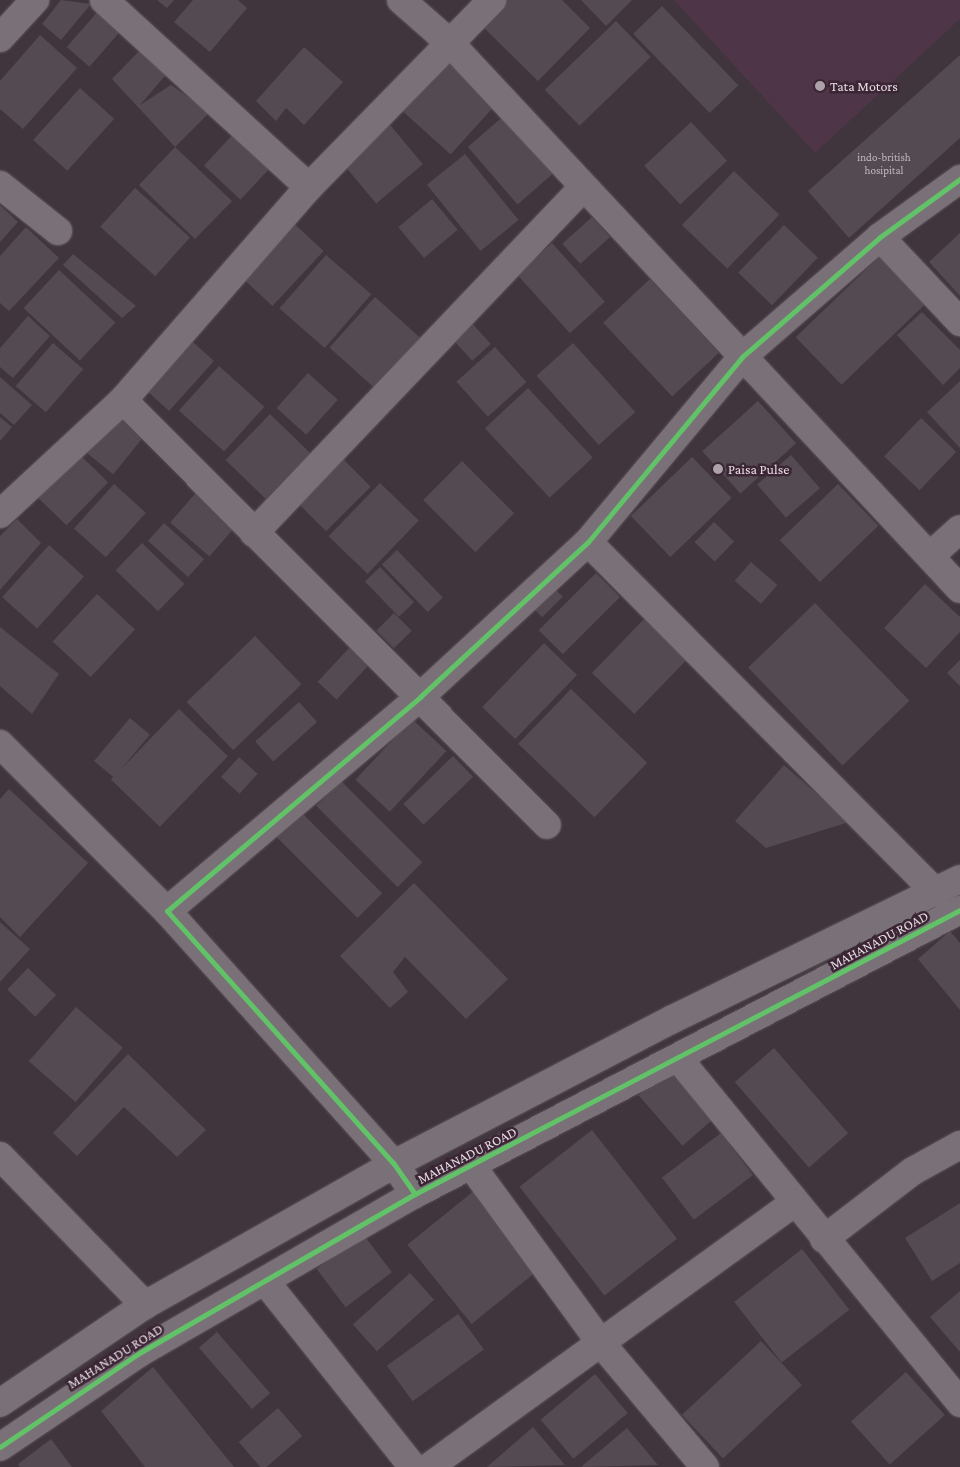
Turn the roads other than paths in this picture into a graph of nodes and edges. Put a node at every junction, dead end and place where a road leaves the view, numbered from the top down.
1 (35, 0) edge
2 (104, 0) edge
3 (401, 0) edge
4 (492, 0) edge
5 (0, 38) edge
6 (450, 43) junction
7 (960, 179) edge
8 (0, 185) edge
9 (309, 187) junction
10 (583, 187) junction
11 (58, 231) dead end
12 (880, 237) junction
13 (960, 322) edge
14 (742, 357) junction
15 (123, 400) junction
16 (0, 514) edge
17 (960, 529) edge
18 (254, 533) junction
19 (588, 542) junction
20 (930, 556) junction
21 (960, 589) edge
22 (421, 696) junction
23 (0, 744) edge
24 (547, 825) dead end
25 (960, 879) edge
26 (936, 893) junction
27 (960, 910) edge
28 (167, 911) junction
29 (678, 1058) junction
30 (960, 1145) edge
31 (0, 1156) edge
32 (394, 1164) junction
33 (471, 1166) junction
34 (415, 1194) junction
35 (334, 1199) junction
36 (794, 1203) junction
37 (356, 1228) junction
38 (824, 1239) junction
39 (265, 1281) junction
40 (145, 1305) junction
41 (600, 1342) junction
42 (0, 1403) edge
43 (960, 1403) edge
44 (0, 1447) edge
45 (413, 1467) edge
46 (428, 1467) edge
47 (705, 1467) edge

1 - 5 street
2 - 9 street
3 - 6 street
4 - 6 street
6 - 9 street
6 - 10 street
7 - 12 street
8 - 11 street
9 - 15 street
10 - 14 street
10 - 18 street
12 - 13 street
12 - 14 street
14 - 19 street
14 - 20 street
15 - 16 street
15 - 18 street
17 - 20 street
18 - 22 street
19 - 22 street
19 - 26 street
20 - 21 street
22 - 24 street
22 - 28 street
23 - 28 street
25 - 26 street, MAHANADU ROAD
26 - 32 street, MAHANADU ROAD
27 - 29 street, MAHANADU ROAD
28 - 32 street
29 - 33 street, MAHANADU ROAD
29 - 36 street
30 - 38 street
31 - 40 street
32 - 34 street
32 - 35 street, MAHANADU ROAD
33 - 34 street, MAHANADU ROAD
33 - 41 street
34 - 37 street, MAHANADU ROAD
35 - 37 street
35 - 40 street, MAHANADU ROAD
36 - 38 street
36 - 41 street
37 - 39 street, MAHANADU ROAD
38 - 43 street
39 - 44 street, MAHANADU ROAD
39 - 45 street
40 - 42 street, MAHANADU ROAD
41 - 46 street
41 - 47 street

